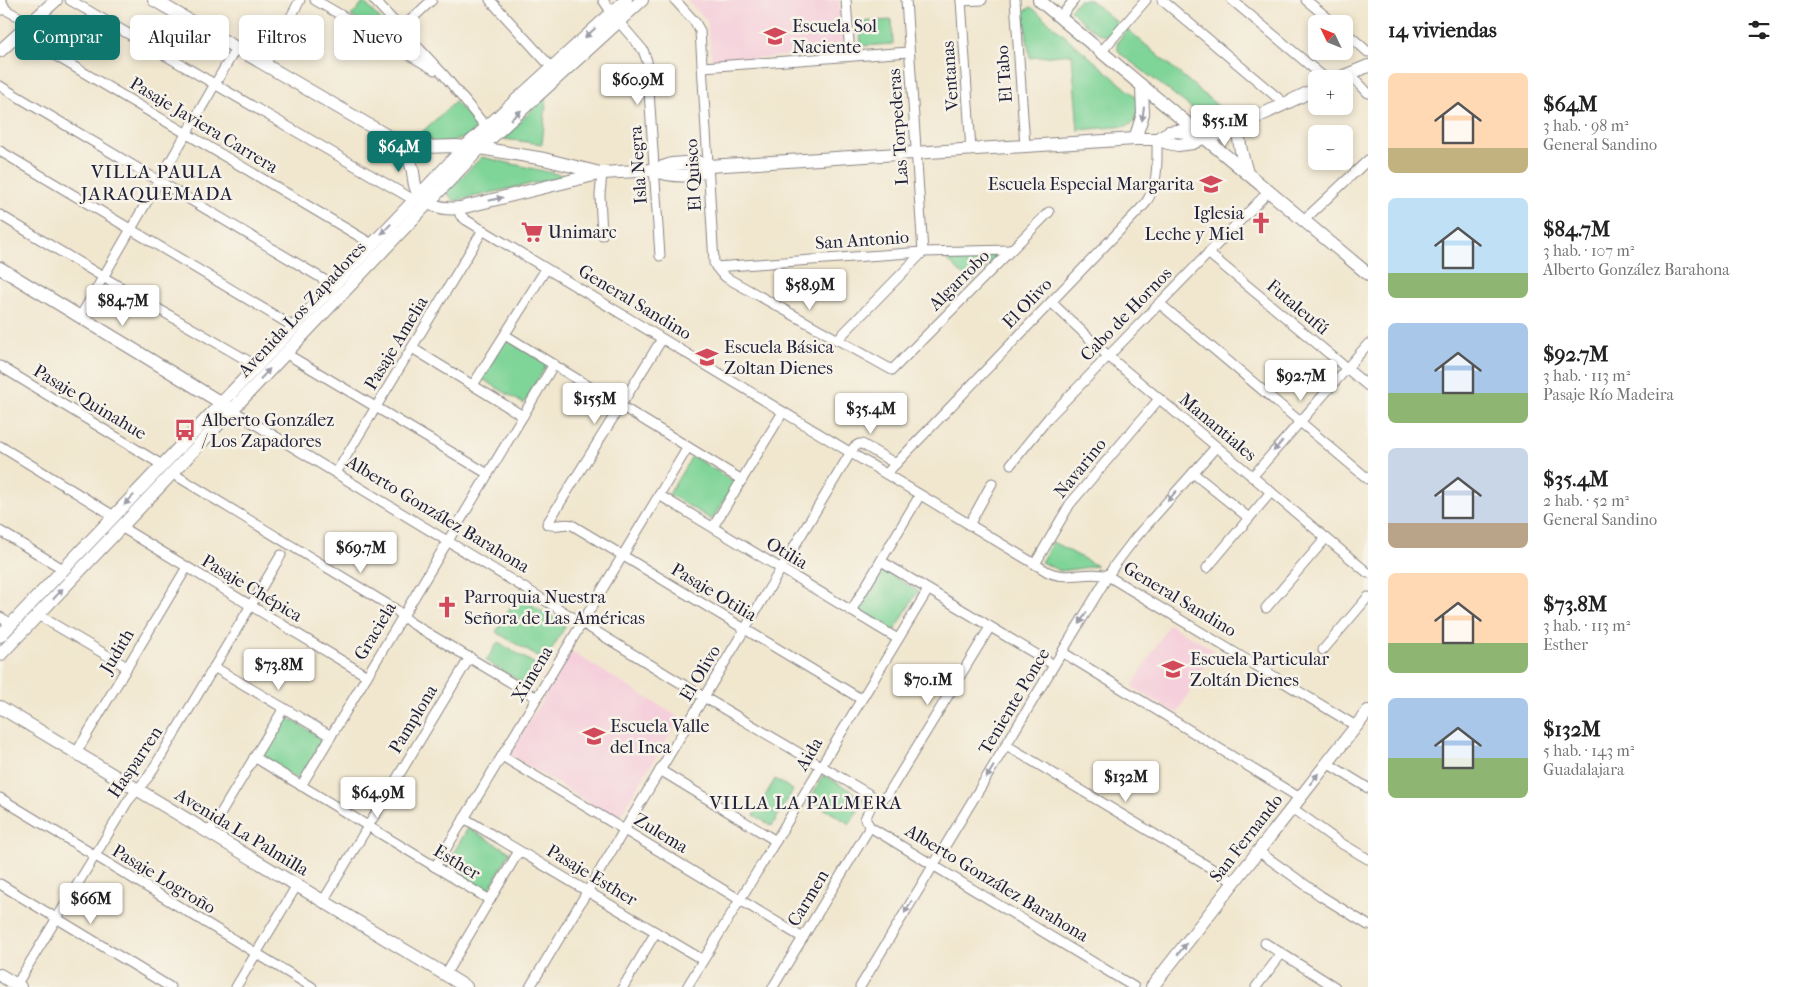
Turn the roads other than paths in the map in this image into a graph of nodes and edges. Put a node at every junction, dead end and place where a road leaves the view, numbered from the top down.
1 (1, 0) edge
2 (56, 0) edge
3 (70, 0) edge
4 (154, 0) edge
5 (300, 0) edge
6 (315, 0) edge
7 (374, 0) edge
8 (432, 0) edge
9 (490, 0) edge
10 (603, 0) edge
11 (626, 0) edge
12 (642, 0) edge
13 (675, 0) edge
14 (846, 0) edge
15 (906, 0) edge
16 (961, 0) edge
17 (982, 0) edge
18 (1015, 0) edge
19 (1039, 0) edge
20 (1074, 0) edge
21 (1146, 0) edge
22 (1162, 0) edge
23 (1232, 0) edge
24 (1306, 0) edge
25 (3, 10) edge
26 (40, 15) edge
27 (388, 15) edge
28 (416, 15) edge
29 (1324, 15) edge
30 (15, 16) edge
31 (615, 17) junction
32 (1060, 18) junction
33 (15, 38) edge
34 (1353, 39) edge
35 (236, 48) junction
36 (420, 49) edge
37 (0, 51) edge
38 (909, 52) junction
39 (1101, 52) junction
40 (1368, 52) edge
41 (850, 56) junction
42 (62, 60) edge
43 (265, 65) junction
44 (1368, 66) edge
45 (702, 67) junction
46 (552, 68) junction
47 (1315, 70) edge
48 (1353, 72) edge
49 (444, 75) junction
50 (1353, 77) edge
51 (215, 84) junction
52 (0, 86) edge
53 (1142, 87) junction
54 (1308, 93) edge
55 (1368, 93) edge
56 (1285, 104) junction
57 (486, 127) junction
58 (1237, 127) junction
59 (186, 134) junction
60 (1204, 136) junction
61 (392, 138) junction
62 (1135, 139) junction
63 (1157, 139) junction
64 (1025, 146) junction
65 (465, 147) junction
66 (480, 148) junction
67 (971, 150) junction
68 (0, 151) edge
69 (916, 153) junction
70 (1368, 160) edge
71 (569, 165) junction
72 (709, 166) junction
73 (654, 170) junction
74 (602, 173) junction
75 (1247, 173) junction
76 (159, 181) junction
77 (569, 181) junction
78 (1269, 191) junction
79 (420, 199) junction
80 (454, 209) junction
81 (1049, 212) dead end
82 (0, 215) edge
83 (1304, 220) junction
84 (131, 229) junction
85 (483, 230) junction
86 (602, 235) dead end
87 (372, 244) junction
88 (1011, 250) junction
89 (923, 252) junction
90 (1208, 253) junction
91 (660, 256) dead end
92 (716, 267) junction
93 (546, 269) junction
94 (1, 271) edge
95 (1368, 274) edge
96 (103, 277) junction
97 (333, 285) junction
98 (1051, 302) junction
99 (1160, 303) junction
100 (80, 317) junction
101 (294, 327) junction
102 (505, 335) junction
103 (662, 339) junction
104 (837, 340) junction
105 (1368, 344) edge
106 (412, 348) junction
107 (286, 353) junction
108 (1108, 356) junction
109 (554, 364) junction
110 (0, 366) edge
111 (256, 366) junction
112 (1346, 368) junction
113 (473, 385) junction
114 (1368, 386) edge
115 (1159, 399) junction
116 (226, 406) junction
117 (621, 406) junction
118 (376, 407) junction
119 (783, 412) junction
120 (523, 416) junction
121 (1300, 421) junction
122 (0, 446) edge
123 (1216, 446) junction
124 (688, 447) junction
125 (851, 453) junction
126 (896, 464) junction
127 (1011, 464) dead end
128 (167, 469) junction
129 (336, 473) junction
130 (1193, 473) junction
131 (488, 474) junction
132 (886, 474) junction
133 (1252, 477) junction
134 (1368, 479) edge
135 (742, 480) junction
136 (992, 483) dead end
137 (1271, 492) junction
138 (659, 495) junction
139 (920, 495) junction
140 (114, 516) junction
141 (1249, 518) junction
142 (969, 525) junction
143 (121, 527) junction
144 (713, 527) junction
145 (0, 530) edge
146 (1326, 538) junction
147 (448, 541) junction
148 (282, 555) dead end
149 (623, 555) junction
150 (881, 561) junction
151 (1035, 564) junction
152 (187, 567) junction
153 (1207, 568) dead end
154 (63, 569) junction
155 (782, 569) junction
156 (1368, 573) edge
157 (1108, 576) junction
158 (928, 590) junction
159 (1368, 597) edge
160 (251, 606) junction
161 (1266, 608) dead end
162 (851, 611) junction
163 (38, 615) junction
164 (0, 616) edge
165 (403, 616) junction
166 (582, 622) junction
167 (12, 624) junction
168 (990, 627) junction
169 (745, 629) junction
170 (0, 636) edge
171 (898, 640) junction
172 (1323, 650) dead end
173 (1062, 652) junction
174 (0, 655) edge
175 (470, 657) junction
176 (1054, 665) junction
177 (127, 667) junction
178 (214, 667) junction
179 (367, 676) junction
180 (705, 697) junction
181 (537, 698) junction
182 (862, 700) junction
183 (0, 707) edge
184 (284, 708) junction
185 (1367, 714) edge
186 (1356, 726) junction
187 (331, 736) junction
188 (1006, 745) junction
189 (76, 752) junction
190 (502, 756) junction
191 (254, 757) junction
192 (1327, 763) junction
193 (821, 766) junction
194 (660, 770) junction
195 (302, 786) junction
196 (1368, 788) edge
197 (138, 790) junction
198 (0, 798) edge
199 (874, 800) junction
200 (1296, 803) junction
201 (464, 818) junction
202 (368, 826) junction
203 (870, 826) junction
204 (624, 830) junction
205 (209, 833) junction
206 (776, 842) junction
207 (519, 851) junction
208 (1258, 851) junction
209 (95, 856) junction
210 (1368, 859) edge
211 (934, 865) junction
212 (435, 867) junction
213 (1234, 882) junction
214 (0, 884) edge
215 (297, 886) junction
216 (587, 891) junction
217 (490, 900) junction
218 (740, 900) junction
219 (323, 901) junction
220 (57, 918) junction
221 (1368, 925) edge
222 (656, 932) junction
223 (803, 938) junction
224 (1265, 943) dead end
225 (256, 953) junction
226 (1282, 954) junction
227 (703, 960) junction
228 (0, 975) edge
229 (445, 975) junction
230 (17, 986) edge
231 (627, 986) edge
232 (170, 987) edge
233 (236, 987) edge
234 (312, 987) edge
235 (466, 987) edge
236 (530, 987) edge
237 (687, 987) edge
238 (773, 987) edge
239 (860, 987) edge
240 (1134, 987) edge
241 (1152, 987) edge
242 (1256, 987) edge
243 (1335, 987) edge

1 - 25 street
2 - 26 main road
3 - 51 street
4 - 35 main road
5 - 43 street
6 - 49 street
7 - 27 street
8 - 28 street
9 - 46 street
10 - 31 street, Isla Negra
11 - 31 main road, Avenida Los Zapadores
12 - 31 main road, Avenida Los Zapadores
13 - 45 street, El Quisco
14 - 41 street
15 - 38 street, Las Torpederas
16 - 17 street
16 - 67 street, Ventanas
18 - 64 street, El Tabo
19 - 32 main road
20 - 32 street
21 - 39 street
22 - 56 street
23 - 47 street
24 - 29 street
25 - 30 street
31 -> 46 main road, Avenida Los Zapadores
66 -> 31 main road, Avenida Los Zapadores
31 - 73 street, Isla Negra
32 - 39 main road
33 - 37 main road
34 - 40 street
35 - 43 main road
35 - 51 street
36 - 49 street
38 - 41 street
38 - 69 street, Las Torpederas
39 - 53 main road
41 - 45 street
42 - 59 street, Pasaje Javiera Carrera
43 - 61 main road
44 - 48 main road
45 - 72 street, El Quisco
46 - 57 main road, Avenida Los Zapadores
49 - 57 street
50 - 55 street
51 - 59 street
51 - 79 street
52 - 76 street
53 - 60 main road
53 -> 62 main road
54 - 56 main road
56 - 58 main road
57 - 65 main road, Avenida Los Zapadores
58 - 60 main road
58 - 75 main road
59 - 76 street
59 - 87 street, Pasaje Javiera Carrera
60 - 63 main road
60 - 75 main road
61 - 65 main road
61 - 79 main road
62 - 63 main road
62 - 64 main road
63 - 98 street, El Olivo
64 - 67 main road
65 - 66 main road
65 - 79 main road, Avenida Los Zapadores
66 - 71 main road
66 - 79 main road, Avenida Los Zapadores
67 - 69 main road
68 - 84 street
69 - 72 main road
69 - 89 street, Las Torpederas
70 - 83 street
71 - 74 main road
71 - 77 main road
72 - 73 main road
72 - 92 street, El Quisco
73 - 74 main road
73 - 91 street, Isla Negra
74 - 77 main road
74 - 86 street
75 - 78 main road
76 - 84 street
76 - 97 street
80 -> 77 main road
78 - 83 main road
78 - 90 street, Cabo de Hornos
79 - 80 main road, General Sandino
79 -> 87 main road, Avenida Los Zapadores
79 - 107 main road, Avenida Los Zapadores
80 - 85 street, General Sandino
81 - 88 street, Algarrobo
82 - 96 street
83 - 95 main road
84 - 96 street
84 - 101 street
85 - 93 street, General Sandino
85 - 106 street, Pasaje Amelia
87 - 97 main road, Avenida Los Zapadores
88 - 89 street, San Antonio
88 - 104 street, Algarrobo
89 - 92 street, San Antonio
89 - 104 street
90 - 99 street, Cabo de Hornos
90 - 112 street, Futaleufú
92 - 104 street
93 - 102 street
93 - 103 street, General Sandino
94 - 100 main road, Alberto González Barahona
96 - 100 street
96 - 111 street
97 - 101 main road, Avenida Los Zapadores
98 - 108 street, Manantiales
98 - 126 street, El Olivo
99 - 108 street, Cabo de Hornos
99 - 121 street
100 - 116 main road, Alberto González Barahona
101 - 111 main road, Avenida Los Zapadores
102 - 109 street
102 - 113 street
103 - 117 street
103 - 119 street, General Sandino
105 - 112 street
106 - 113 street
106 - 118 street, Pasaje Amelia
116 -> 107 main road, Avenida Los Zapadores
107 - 118 street
108 - 115 street, Manantiales
108 - 127 street, Cabo de Hornos
109 - 117 street
109 - 120 street, Graciela
110 - 128 street, Pasaje Quinahue
111 - 116 main road, Avenida Los Zapadores
112 - 114 street, Futaleufú
112 - 121 street
113 - 120 street
115 - 123 street, Manantiales
115 - 151 street, Navarino
116 - 128 main road, Avenida Los Zapadores
116 - 129 street, Alberto González Barahona
117 - 124 street
117 - 149 street, Pasaje Otilia
118 - 129 street, Pasaje Amelia
118 - 131 street
119 - 125 street, General Sandino
119 - 135 street
120 - 131 street, Graciela
121 -> 133 street
121 - 134 street
122 - 140 street
123 - 130 street, Teniente Ponce
123 - 133 street, Manantiales
124 - 135 street
124 - 138 street, Ximena
125 - 126 street
125 - 132 street, General Sandino
125 - 155 street, El Olivo
126 - 132 street, El Olivo
128 -> 140 main road, Avenida Los Zapadores
128 - 143 main road, Avenida Los Zapadores
128 - 165 street, Pasaje Quinahue
129 - 147 street, Alberto González Barahona
130 - 141 street
130 -> 157 street, Teniente Ponce
131 - 147 street, Graciela
132 - 139 street, General Sandino
133 - 137 street, Manantiales
135 - 144 street
136 - 142 street
137 - 141 street
137 - 146 street, Manantiales
138 - 144 street, Otilia
138 - 149 street, Ximena
139 - 142 street, General Sandino
139 - 150 street
140 - 154 main road, Avenida Los Zapadores
141 - 153 street
142 - 151 street, General Sandino
143 - 152 street, Pasaje Chépica
163 -> 143 main road, Avenida Los Zapadores
144 - 155 street, Otilia
145 - 154 street
146 - 156 street, Manantiales
146 - 161 street
147 - 165 street, Graciela
147 - 166 street, Alberto González Barahona
148 - 160 street, Hasparren
149 - 166 street, Ximena
149 - 169 street, Pasaje Otilia
150 - 158 street
150 - 162 street
151 - 157 street, General Sandino
152 - 160 street, Pasaje Chépica
152 - 177 street, Judith
154 - 167 main road, Avenida Los Zapadores
155 - 162 street, Otilia
155 - 169 street, El Olivo
157 -> 173 street, Teniente Ponce
157 - 186 street, General Sandino
158 - 168 street
158 - 171 street, Aida
159 - 172 street
160 - 178 street, Hasparren
160 - 179 street, Pasaje Chépica
162 - 171 street, Otilia
163 - 174 main road, Avenida Los Zapadores
163 - 177 street
164 - 167 street
165 - 175 street, Pasaje Quinahue
165 - 179 street, Graciela
166 - 180 street, Alberto González Barahona
166 - 181 street, Ximena
167 - 170 main road, Avenida Los Zapadores
168 - 176 street
168 - 199 street
169 - 180 street, El Olivo
169 - 182 street, Pasaje Otilia
171 - 182 street, Aida
173 - 176 street, Teniente Ponce
173 - 200 street
175 - 181 street, Pasaje Quinahue
175 - 202 street, Pamplona
176 - 188 street, Teniente Ponce
177 - 189 street, Judith
178 - 184 street
178 - 197 street, Hasparren
179 - 187 street, Graciela
180 - 193 street, Alberto González Barahona
180 - 194 street, El Olivo
181 - 190 street, Ximena
182 - 193 street, Aida
183 - 189 main road, Avenida La Palmilla
184 - 187 street
184 - 191 street
185 - 186 main road, San Fernando
186 - 192 main road, San Fernando
187 - 195 street, Graciela
188 -> 211 street, Teniente Ponce
188 - 213 street
189 - 197 main road, Avenida La Palmilla
190 - 201 street, Ximena
190 - 204 street, Zulema
191 - 195 street, Esther
191 - 205 street
192 - 196 street
200 -> 192 main road, San Fernando
193 - 199 street, Alberto González Barahona
193 - 206 street, Aida
194 - 204 street, El Olivo
194 - 206 street
195 - 202 street, Esther
197 - 205 main road, Avenida La Palmilla
197 - 209 street, Hasparren
198 - 209 street, Pasaje Logroño
199 - 203 street
200 - 208 main road, San Fernando
200 - 210 street
201 - 207 street, Pasaje Esther
201 - 212 street, Ximena
202 - 212 street, Esther
202 - 219 street, Pamplona
203 - 211 street, Alberto González Barahona
203 - 223 street, Carmen
204 - 216 street, El Olivo
204 - 218 street, Zulema
205 - 215 main road, Avenida La Palmilla
206 - 218 street, Aida
207 - 216 street, Pasaje Esther
207 - 217 street
208 - 213 main road, San Fernando
208 - 221 street
209 - 220 street, Hasparren
209 - 225 street, Pasaje Logroño
211 -> 239 street, Teniente Ponce
211 - 240 street, Alberto González Barahona
212 - 217 street, Esther
241 -> 213 main road, San Fernando
214 - 220 street
215 - 219 main road, Avenida La Palmilla
215 - 225 street
216 - 222 street, Pasaje Esther
216 - 236 street, El Olivo
217 - 229 street
218 - 223 street, Zulema
218 - 227 street, Aida
219 - 229 main road, Avenida La Palmilla
220 - 230 street, Hasparren
220 - 232 street
222 - 227 street, Pasaje Esther
222 - 231 street
223 - 238 street, Carmen
224 - 226 street
225 - 233 street
225 - 234 street, Pasaje Logroño
226 - 242 street
226 - 243 street
227 - 237 street, Aida
228 - 230 main road
229 - 235 main road, Avenida La Palmilla

